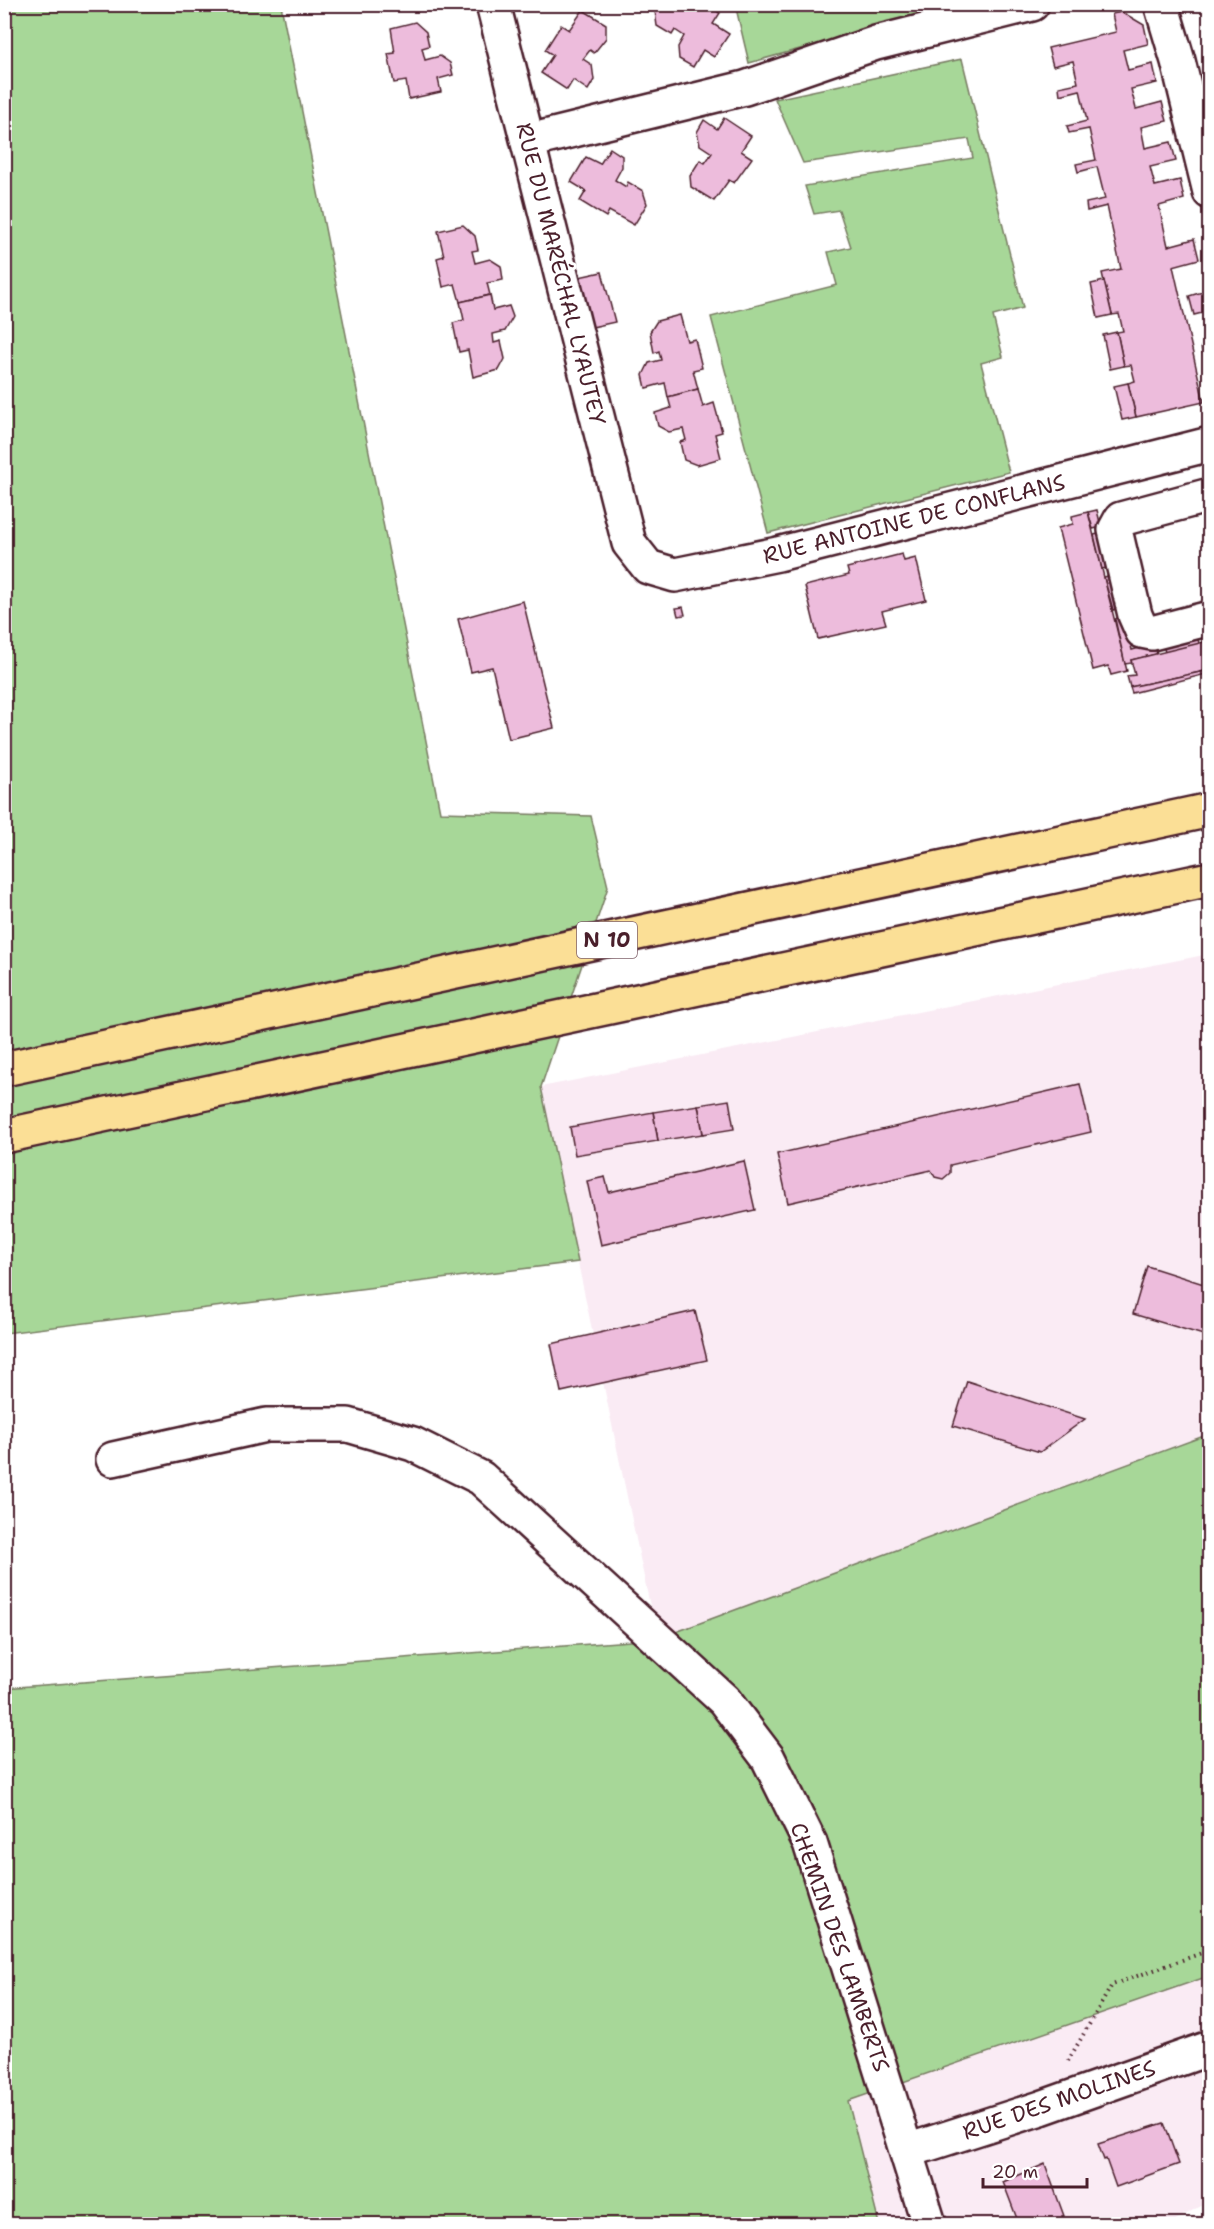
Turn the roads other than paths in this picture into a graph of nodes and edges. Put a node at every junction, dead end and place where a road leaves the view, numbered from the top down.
1 (493, 4) edge
2 (1032, 4) edge
3 (1161, 4) edge
4 (529, 141) junction
5 (1209, 192) edge
6 (1209, 444) edge
7 (1209, 495) edge
8 (629, 543) joint
9 (1209, 618) edge
10 (1209, 810) edge
11 (1209, 879) edge
12 (4, 1069) edge
13 (4, 1136) edge
14 (112, 1459) dead end
15 (1209, 2048) edge
16 (907, 2151) junction
17 (929, 2224) edge

1 - 4 street, RUE DU MARÉCHAL LYAUTEY
2 - 4 street
3 - 5 street
4 - 8 street, RUE DU MARÉCHAL LYAUTEY
6 - 8 street, RUE ANTOINE DE CONFLANS
7 - 9 street
10 - 12 highway, N 10
11 - 13 highway
14 - 16 street, CHEMIN DES LAMBERTS
15 - 16 street, RUE DES MOLINES
16 - 17 street, CHEMIN DES LAMBERTS

